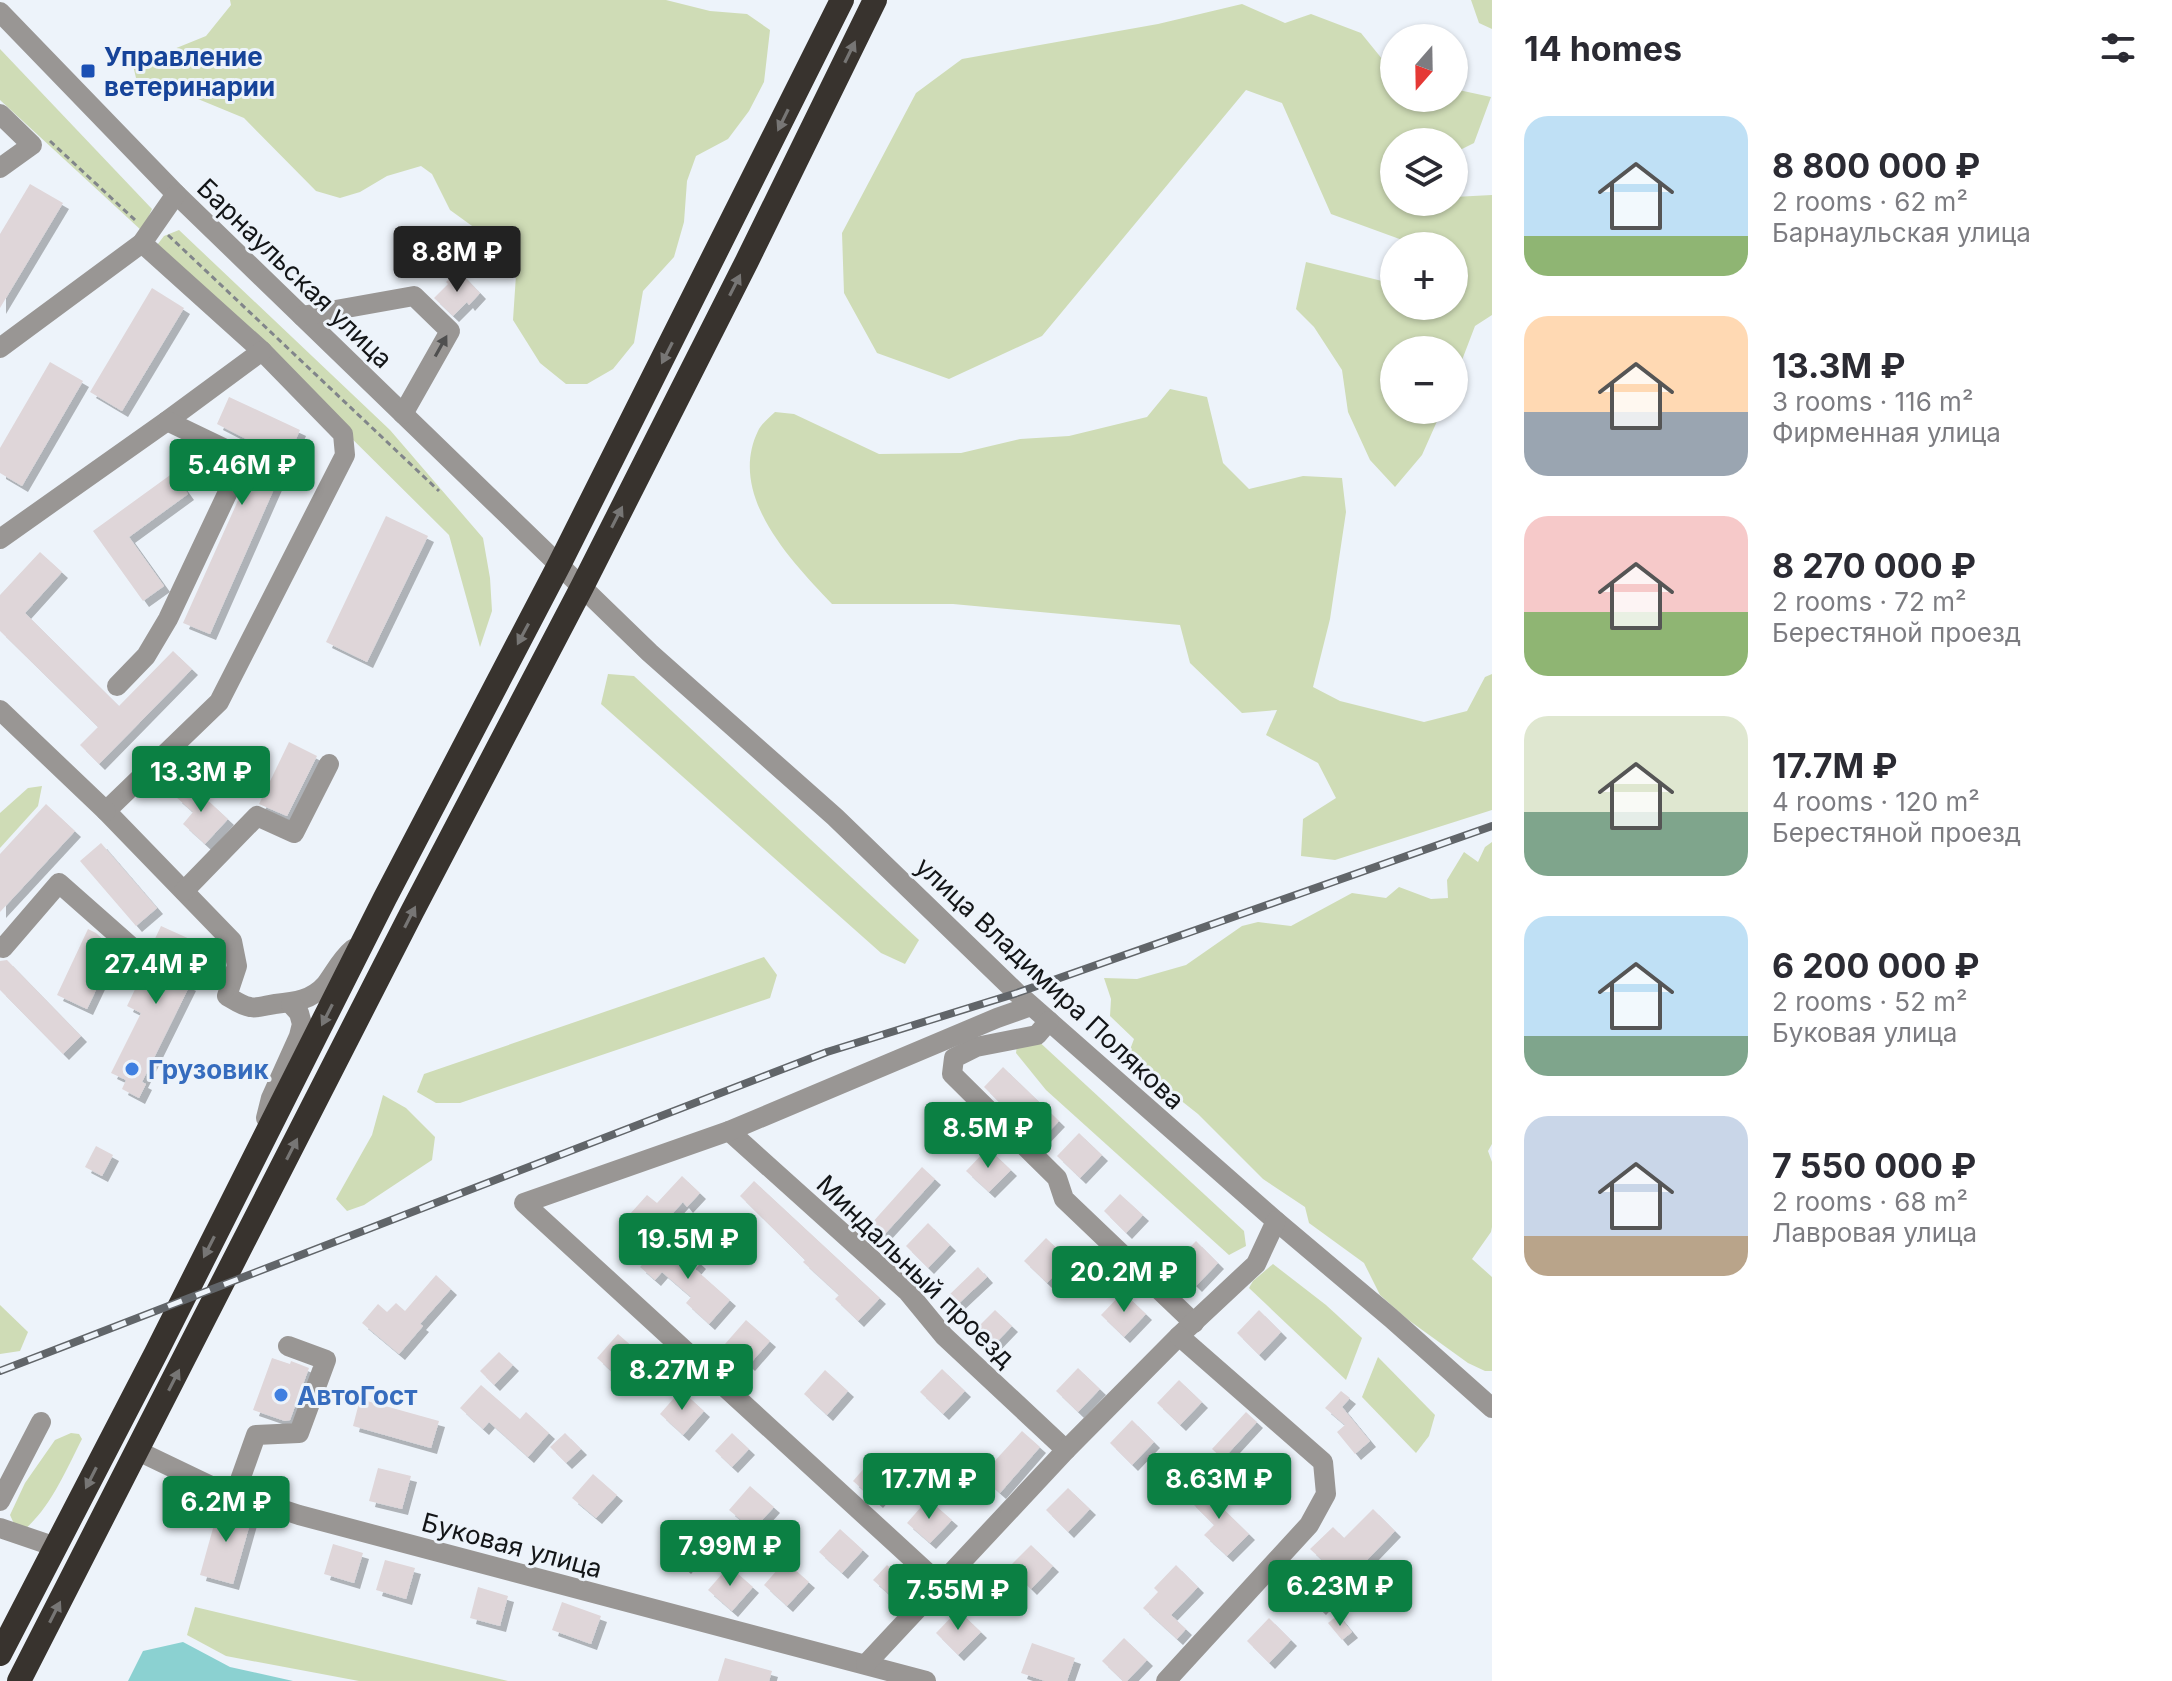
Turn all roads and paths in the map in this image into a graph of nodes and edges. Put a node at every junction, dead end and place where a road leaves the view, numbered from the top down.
1 (842, 0) edge
2 (875, 0) edge
3 (0, 12) edge
4 (0, 114) edge
5 (0, 168) edge
6 (176, 194) junction
7 (142, 243) junction
8 (302, 316) junction
9 (0, 348) edge
10 (262, 351) junction
11 (403, 414) junction
12 (167, 421) junction
13 (0, 539) edge
14 (559, 565) junction
15 (582, 587) junction
16 (117, 686) dead end
17 (0, 710) edge
18 (329, 764) dead end
19 (106, 811) junction
20 (184, 891) junction
21 (367, 936) junction
22 (3, 948) dead end
23 (136, 951) dead end
24 (291, 1004) junction
25 (1031, 1006) junction
26 (1049, 1021) junction
27 (729, 1131) junction
28 (257, 1153) junction
29 (1276, 1221) junction
30 (1186, 1330) junction
31 (288, 1346) dead end
32 (1492, 1408) edge
33 (41, 1422) dead end
34 (1066, 1450) junction
35 (138, 1451) junction
36 (235, 1494) junction
37 (0, 1501) edge
38 (0, 1528) edge
39 (56, 1547) junction
40 (941, 1585) junction
41 (0, 1654) edge
42 (866, 1664) junction
43 (19, 1681) edge
44 (926, 1681) edge
45 (1166, 1681) edge

1 -> 14 highway
15 -> 2 highway
3 - 6 street, Барнаульская улица
4 - 5 street
6 - 7 street
6 - 8 street, Барнаульская улица
7 - 9 street
7 - 10 street
8 - 11 street, Барнаульская улица
11 -> 8 street
10 - 12 street
10 - 19 street
11 - 14 street, Барнаульская улица
12 - 13 street
12 - 16 street
14 - 15 street, улица Владимира Полякова
14 -> 21 highway
15 - 25 street, улица Владимира Полякова
35 -> 15 highway
17 - 19 street
18 - 20 street
19 - 20 street
20 - 24 street
21 - 24 street
21 -> 28 highway
22 - 23 street
24 - 28 street
25 - 26 street, улица Владимира Полякова
25 - 27 street
26 - 29 street, улица Владимира Полякова
26 - 30 street
27 - 34 street, Миндальный проезд
27 - 40 street
28 -> 39 highway
29 - 30 street
29 - 32 street, улица Владимира Полякова
30 - 34 street
30 - 45 street
31 - 36 street
33 - 37 street
34 - 40 street
35 - 36 street, Буковая улица
43 -> 35 highway
36 - 42 street, Буковая улица
38 - 39 street
39 - 41 highway
40 - 42 street
42 - 44 street, Буковая улица

